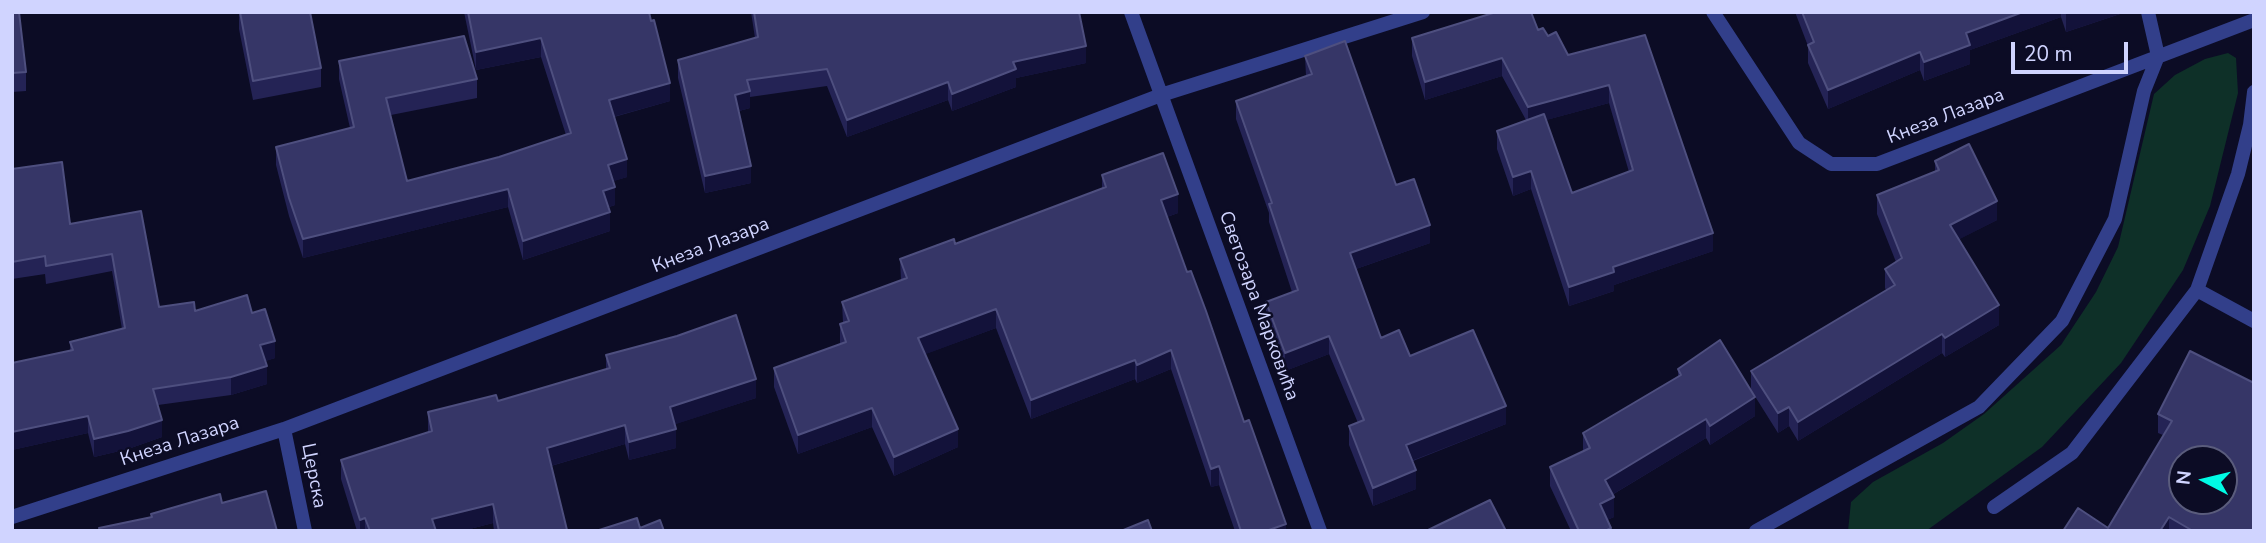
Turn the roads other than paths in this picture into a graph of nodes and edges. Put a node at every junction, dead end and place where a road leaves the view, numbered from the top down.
1 (1131, 12) edge
2 (1423, 12) edge
3 (1713, 12) edge
4 (2148, 12) edge
5 (2249, 18) edge
6 (2158, 56) junction
7 (2254, 92) edge
8 (1161, 95) junction
9 (2197, 290) junction
10 (2254, 321) edge
11 (284, 429) junction
12 (1994, 507) dead end
13 (12, 517) edge
14 (305, 531) edge
15 (1320, 531) edge
16 (1756, 531) edge

1 - 8 street, Светозара Марковића
2 - 8 street, Кнеза Лазара
3 - 6 street, Кнеза Лазара
4 - 6 street
5 - 6 street, Кнеза Лазара
6 - 16 street
7 - 9 street
8 - 11 street, Кнеза Лазара
8 - 15 street, Светозара Марковића
9 - 10 street
9 - 12 street
11 - 13 street, Кнеза Лазара
11 - 14 street, Церска

